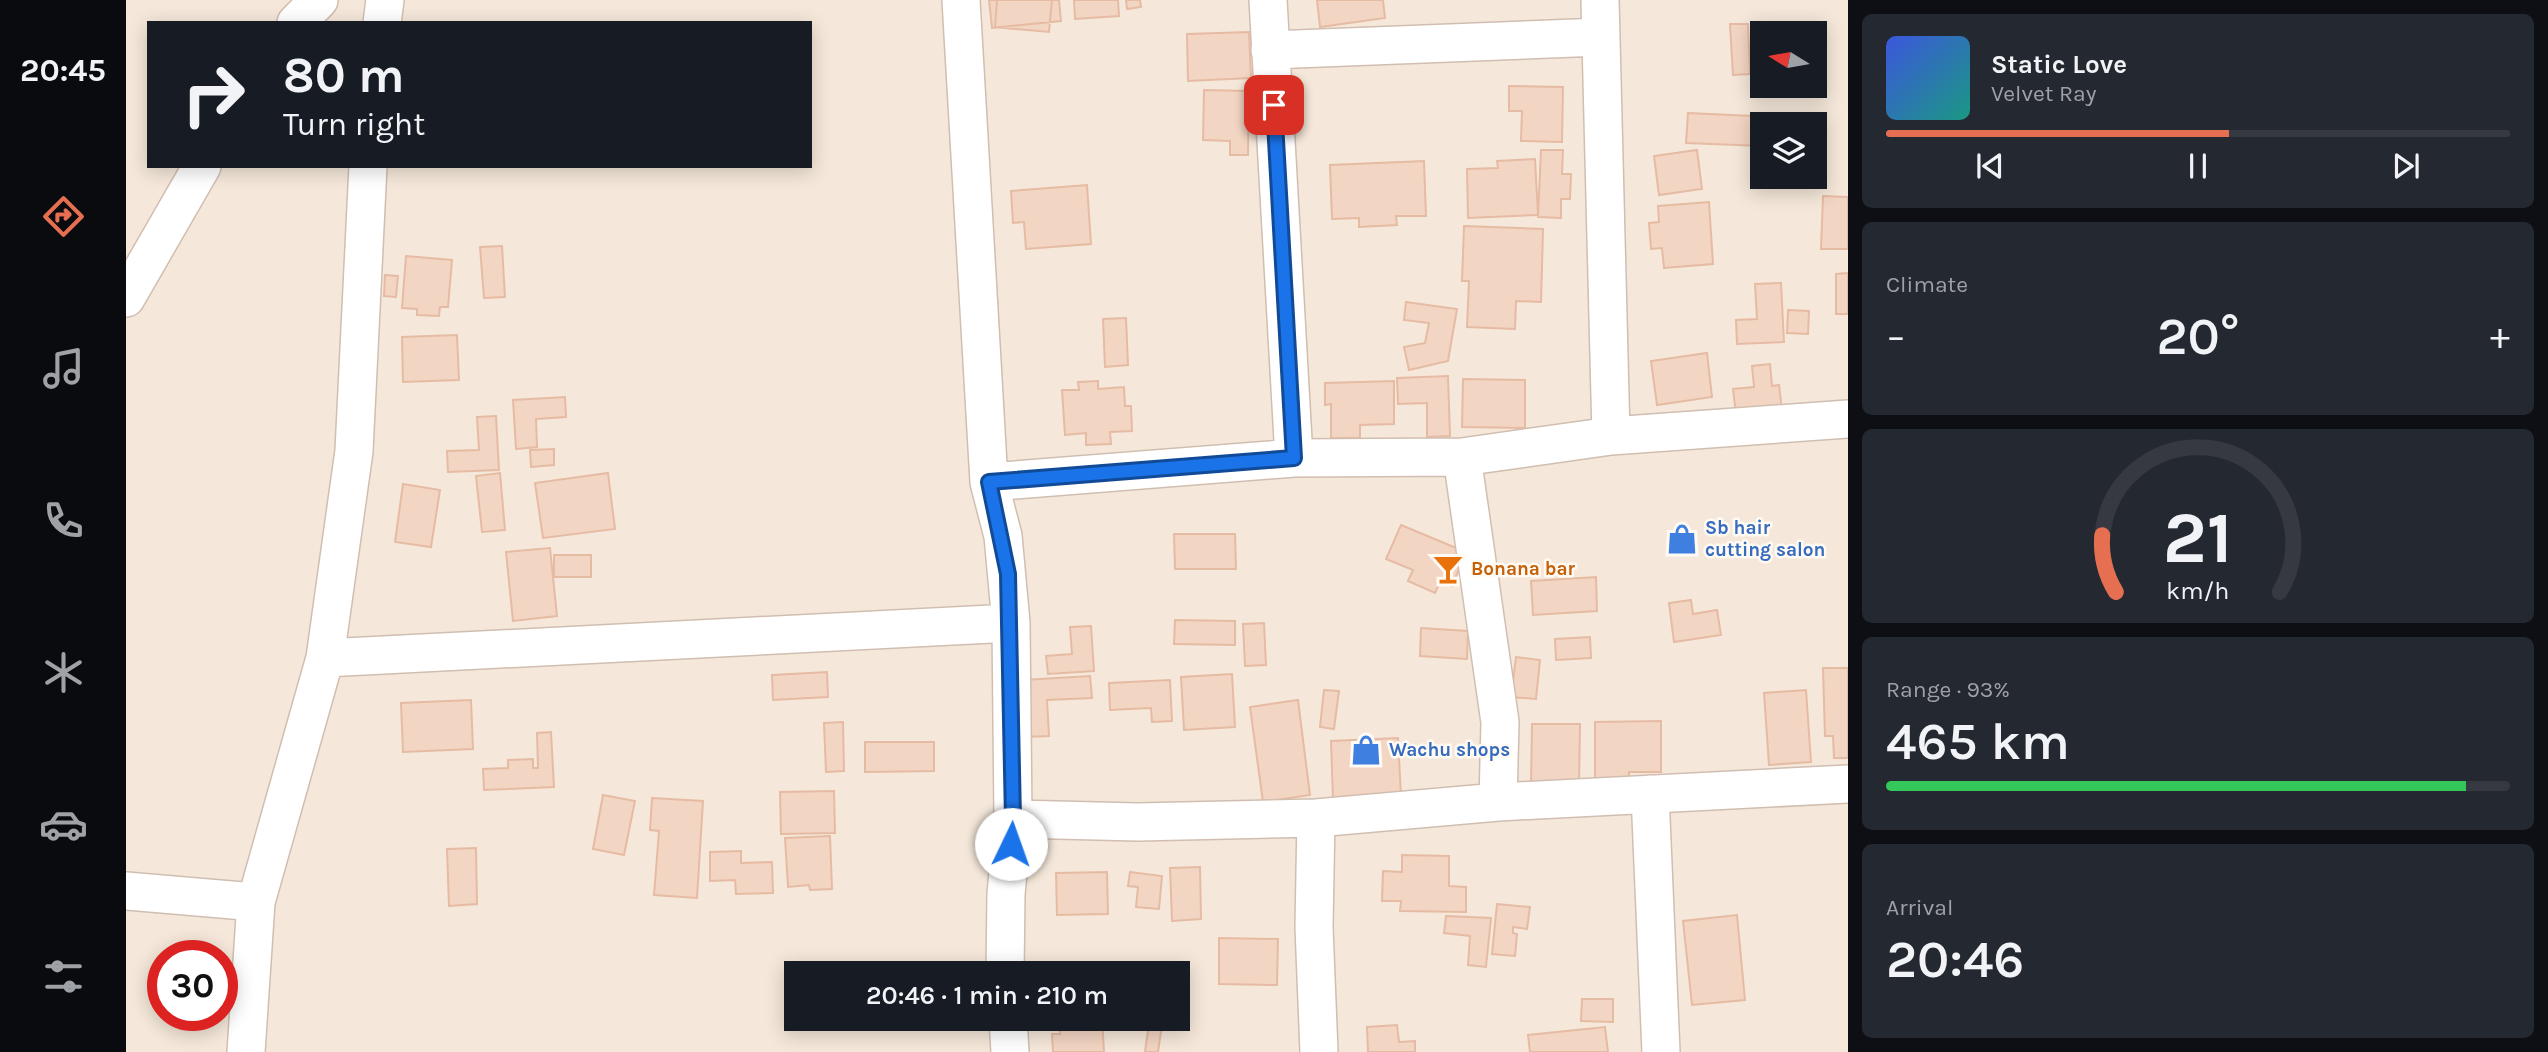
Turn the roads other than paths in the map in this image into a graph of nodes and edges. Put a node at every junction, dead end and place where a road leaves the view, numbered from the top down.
1 (319, 0) edge
2 (385, 0) edge
3 (961, 0) edge
4 (1268, 0) edge
5 (1600, 0) edge
6 (298, 21) edge
7 (382, 21) edge
8 (1601, 37) junction
9 (1270, 50) junction
10 (201, 168) edge
11 (368, 168) edge
12 (126, 298) edge
13 (1848, 419) edge
14 (1611, 436) junction
15 (1462, 457) junction
16 (1294, 458) junction
17 (989, 482) junction
18 (1011, 624) junction
19 (325, 658) junction
20 (1848, 784) edge
21 (1650, 794) junction
22 (1498, 802) junction
23 (1316, 818) junction
24 (1013, 819) junction
25 (126, 891) edge
26 (256, 902) junction
27 (1006, 961) edge
28 (1009, 1031) edge
29 (246, 1052) edge
30 (1010, 1052) edge
31 (1318, 1052) edge
32 (1661, 1052) edge

1 - 6 street
2 - 7 street
3 - 17 street
4 - 9 street
5 - 8 street
8 - 9 street
8 - 14 street
9 - 16 street
10 - 12 street
11 - 19 street
13 - 14 street
14 - 15 street
15 - 16 street
15 - 22 street
16 - 17 street
17 - 18 street
18 - 19 street
18 - 24 street
19 - 26 street
20 - 21 street
21 - 22 street
21 - 32 street
22 - 23 street
23 - 24 street
23 - 31 street
24 - 27 street
25 - 26 street
26 - 29 street
28 - 30 street

